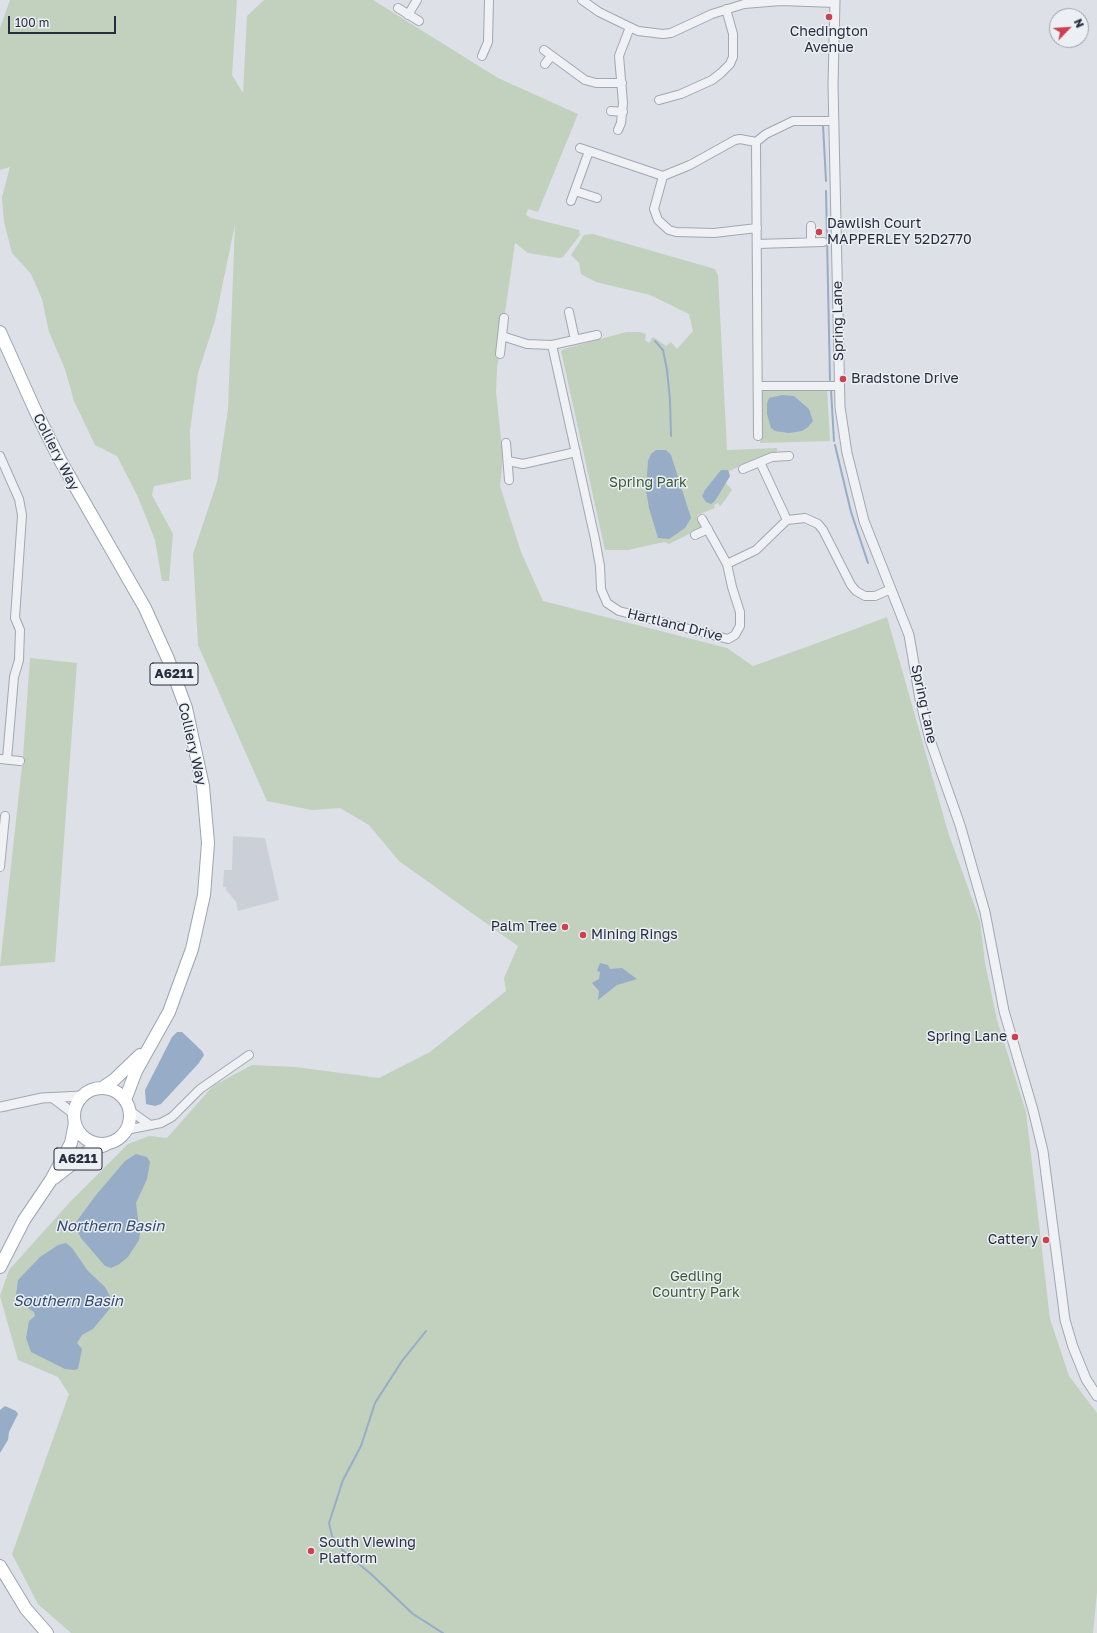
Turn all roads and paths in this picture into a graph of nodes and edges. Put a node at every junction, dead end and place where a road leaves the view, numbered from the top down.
1 (417, 0) edge
2 (489, 0) edge
3 (582, 0) edge
4 (835, 1) edge
5 (751, 2) edge
6 (398, 8) dead end
7 (726, 9) junction
8 (408, 14) junction
9 (419, 21) dead end
10 (630, 27) junction
11 (544, 50) dead end
12 (482, 56) dead end
13 (551, 56) junction
14 (545, 64) dead end
15 (622, 83) junction
16 (662, 95) dead end
17 (611, 111) dead end
18 (623, 112) junction
19 (833, 121) junction
20 (618, 130) dead end
21 (756, 142) junction
22 (580, 148) dead end
23 (589, 151) junction
24 (663, 176) junction
25 (575, 191) junction
26 (597, 198) dead end
27 (571, 201) dead end
28 (811, 226) dead end
29 (757, 228) junction
30 (811, 242) junction
31 (823, 242) dead end
32 (757, 244) junction
33 (569, 312) dead end
34 (504, 318) dead end
35 (0, 332) edge
36 (597, 335) dead end
37 (502, 336) junction
38 (575, 340) junction
39 (552, 345) junction
40 (500, 354) dead end
41 (758, 386) junction
42 (839, 386) junction
43 (758, 436) dead end
44 (506, 443) dead end
45 (576, 452) junction
46 (0, 456) edge
47 (789, 456) dead end
48 (508, 462) junction
49 (760, 462) junction
50 (743, 469) dead end
51 (509, 480) dead end
52 (702, 519) dead end
53 (787, 520) junction
54 (708, 529) junction
55 (695, 535) dead end
56 (727, 564) junction
57 (891, 589) junction
58 (3, 759) edge
59 (20, 761) dead end
60 (5, 816) dead end
61 (2, 825) edge
62 (0, 867) edge
63 (151, 1045) junction
64 (249, 1055) dead end
65 (102, 1088) junction
66 (82, 1096) junction
67 (53, 1098) junction
68 (127, 1105) junction
69 (0, 1107) edge
70 (74, 1119) junction
71 (150, 1125) junction
72 (126, 1130) junction
73 (107, 1144) junction
74 (51, 1180) junction
75 (0, 1267) edge
76 (1097, 1396) edge
77 (0, 1566) edge
78 (3, 1580) edge
79 (47, 1633) edge

1 - 8 street
2 - 12 street
3 - 10 street
4 - 5 street
4 - 19 street, Spring Lane
5 - 7 street
6 - 8 street
7 - 10 street
7 - 16 street
8 - 9 street
10 - 15 street
11 - 13 street
13 - 14 street
13 - 15 street
15 - 18 street
17 - 18 street
18 - 20 street
19 - 21 street
19 - 42 street, Spring Lane
21 - 24 street
21 - 29 street
22 - 23 street
23 - 24 street
23 - 25 street
24 - 29 street
25 - 26 street
25 - 27 street
28 - 30 street
29 - 32 street
30 - 31 street
30 - 32 street
32 - 41 street
33 - 38 street
34 - 37 street
35 - 63 main road, Colliery Way / A6211
36 - 38 street
37 - 39 street
37 - 40 street
38 - 39 street
39 - 45 street, Hartland Drive
41 - 42 street
41 - 43 street
42 - 57 street, Spring Lane
44 - 48 street
45 - 48 street
45 - 56 street, Hartland Drive
46 - 58 street
47 - 49 street
48 - 51 street
49 - 50 street
49 - 53 street
52 - 54 street
53 - 56 street
53 - 57 street
54 - 55 street
54 - 56 street
57 - 76 street, Spring Lane
58 - 59 street
60 - 61 street
61 - 62 street
63 - 65 main road, Colliery Way / A6211
63 - 68 main road, Colliery Way / A6211
64 - 71 street
65 - 66 main road
65 - 68 main road
66 - 67 street
66 - 70 main road
67 - 69 street
67 - 70 street
68 - 71 street
68 - 72 main road
70 - 73 main road
70 - 74 main road, A6211
71 - 72 street
72 - 73 main road
73 - 74 main road, A6211
74 - 75 main road, A6211
77 - 78 main road
78 - 79 main road

